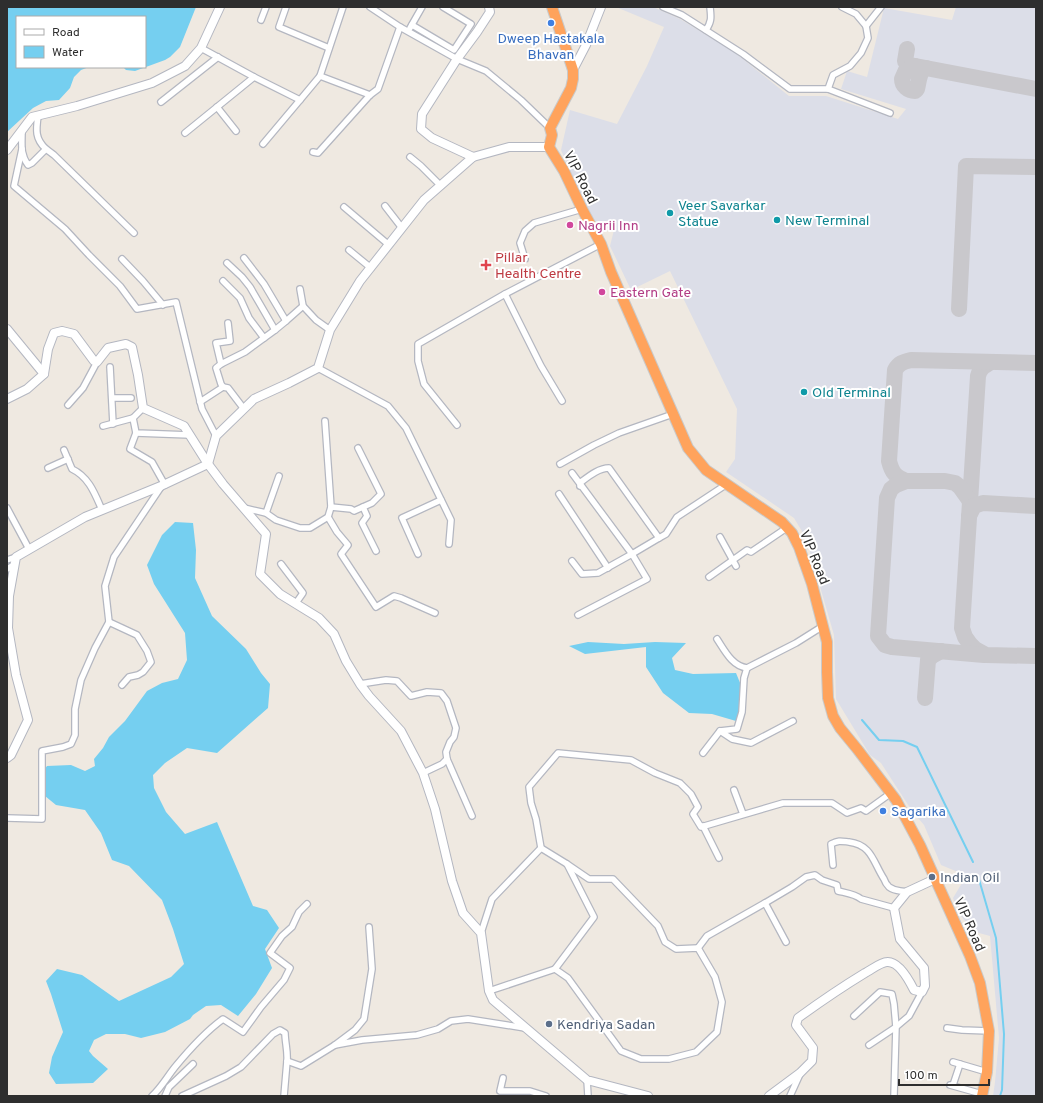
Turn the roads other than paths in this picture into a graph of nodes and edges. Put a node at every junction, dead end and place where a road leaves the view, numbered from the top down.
1 (220, 7) edge
2 (266, 7) edge
3 (286, 7) edge
4 (343, 7) edge
5 (370, 7) edge
6 (422, 7) edge
7 (442, 7) edge
8 (489, 7) edge
9 (552, 7) edge
10 (601, 7) edge
11 (663, 7) edge
12 (710, 7) edge
13 (842, 7) edge
14 (881, 7) edge
15 (261, 20) dead end
16 (412, 25) junction
17 (866, 26) junction
18 (400, 27) junction
19 (706, 30) junction
20 (408, 32) junction
21 (201, 48) junction
22 (329, 48) junction
23 (218, 57) junction
24 (457, 59) junction
25 (573, 70) junction
26 (320, 76) junction
27 (254, 77) junction
28 (828, 89) junction
29 (370, 96) junction
30 (300, 100) junction
31 (161, 102) dead end
32 (217, 107) junction
33 (890, 113) dead end
34 (38, 116) junction
35 (550, 128) junction
36 (22, 131) junction
37 (236, 131) dead end
38 (186, 132) dead end
39 (263, 144) dead end
40 (550, 147) junction
41 (22, 149) junction
42 (46, 149) junction
43 (7, 150) edge
44 (313, 152) dead end
45 (410, 157) dead end
46 (473, 157) junction
47 (441, 186) junction
48 (344, 206) dead end
49 (385, 206) dead end
50 (582, 209) junction
51 (402, 228) junction
52 (134, 233) dead end
53 (601, 244) junction
54 (388, 245) junction
55 (348, 250) dead end
56 (244, 258) dead end
57 (122, 259) dead end
58 (525, 259) dead end
59 (227, 262) dead end
60 (371, 268) junction
61 (224, 281) dead end
62 (300, 289) dead end
63 (505, 294) junction
64 (163, 305) junction
65 (303, 306) junction
66 (286, 321) junction
67 (228, 323) dead end
68 (7, 329) edge
69 (275, 330) junction
70 (330, 330) junction
71 (264, 338) junction
72 (97, 362) junction
73 (221, 364) junction
74 (110, 367) dead end
75 (318, 368) junction
76 (44, 374) junction
77 (223, 387) junction
78 (112, 398) junction
79 (131, 398) dead end
80 (7, 399) edge
81 (562, 401) dead end
82 (200, 402) junction
83 (68, 405) dead end
84 (143, 408) junction
85 (244, 409) junction
86 (673, 414) junction
87 (133, 418) junction
88 (325, 421) dead end
89 (113, 424) junction
90 (457, 425) dead end
91 (103, 426) dead end
92 (136, 433) junction
93 (190, 435) junction
94 (216, 436) junction
95 (358, 448) dead end
96 (64, 450) dead end
97 (68, 459) junction
98 (208, 464) junction
99 (560, 464) dead end
100 (48, 468) dead end
101 (572, 473) dead end
102 (279, 476) dead end
103 (727, 484) junction
104 (163, 486) junction
105 (580, 486) junction
106 (559, 494) dead end
107 (441, 500) junction
108 (331, 507) junction
109 (363, 507) junction
110 (7, 508) edge
111 (244, 508) junction
112 (102, 510) junction
113 (266, 513) junction
114 (328, 517) junction
115 (788, 527) junction
116 (720, 537) dead end
117 (659, 538) junction
118 (449, 544) dead end
119 (29, 549) junction
120 (376, 551) dead end
121 (418, 554) dead end
122 (632, 554) junction
123 (7, 560) edge
124 (572, 560) dead end
125 (734, 563) junction
126 (12, 564) edge
127 (281, 564) dead end
128 (608, 568) junction
129 (709, 577) dead end
130 (296, 603) junction
131 (436, 613) dead end
132 (578, 615) dead end
133 (109, 622) junction
134 (823, 626) junction
135 (717, 639) dead end
136 (747, 668) junction
137 (360, 684) junction
138 (122, 685) dead end
139 (793, 721) dead end
140 (720, 731) junction
141 (703, 753) dead end
142 (7, 758) edge
143 (447, 759) junction
144 (423, 773) junction
145 (734, 790) dead end
146 (891, 793) junction
147 (743, 814) junction
148 (472, 816) dead end
149 (7, 818) edge
150 (703, 826) junction
151 (541, 848) junction
152 (719, 858) dead end
153 (567, 864) junction
154 (833, 865) dead end
155 (935, 879) junction
156 (907, 892) junction
157 (765, 903) junction
158 (307, 904) dead end
159 (894, 908) junction
160 (369, 927) dead end
161 (481, 933) junction
162 (786, 942) dead end
163 (698, 948) junction
164 (556, 969) junction
165 (489, 991) junction
166 (922, 992) junction
167 (854, 1016) dead end
168 (896, 1027) junction
169 (948, 1028) dead end
170 (527, 1029) junction
171 (989, 1031) junction
172 (335, 1045) junction
173 (869, 1045) dead end
174 (287, 1061) junction
175 (953, 1062) dead end
176 (193, 1064) dead end
177 (960, 1064) junction
178 (987, 1072) junction
179 (800, 1073) junction
180 (503, 1078) dead end
181 (587, 1080) junction
182 (982, 1095) edge
183 (152, 1096) edge
184 (165, 1096) edge
185 (182, 1096) edge
186 (284, 1096) edge
187 (546, 1096) edge
188 (588, 1096) edge
189 (648, 1096) edge
190 (769, 1096) edge
191 (790, 1096) edge
192 (894, 1096) edge

1 - 21 street
2 - 15 street
3 - 22 street
4 - 22 street
5 - 18 street
6 - 16 street
7 - 16 street
8 - 24 street
9 - 25 highway, VIP Road
10 - 25 street, VIP Road
11 - 19 street
12 - 19 street
13 - 17 street
14 - 17 street
16 - 20 street
17 - 28 street
18 - 20 street
18 - 29 street
19 - 28 street
20 - 24 street
21 - 23 street
21 - 34 street
22 - 26 street
23 - 27 street
23 - 31 street
24 - 35 street
24 - 46 street
25 - 35 highway, VIP Road
26 - 29 street
26 - 30 street
27 - 30 street
27 - 32 street
28 - 33 street
29 - 44 street
30 - 39 street
32 - 37 street
32 - 38 street
34 - 36 street
34 - 42 street
35 - 40 highway, VIP Road
36 - 41 street
36 - 43 street
40 - 46 street
40 - 50 highway, VIP Road
41 - 42 street
41 - 64 street
42 - 52 street
45 - 47 street
46 - 47 street
47 - 51 street
48 - 54 street
49 - 51 street
50 - 53 highway, VIP Road
50 - 58 street
51 - 54 street
53 - 63 street
53 - 86 highway, VIP Road
54 - 60 street
55 - 60 street
56 - 66 street
57 - 64 street
59 - 69 street
60 - 70 street
61 - 71 street
62 - 65 street
63 - 81 street
63 - 90 street
64 - 82 street
65 - 66 street
65 - 70 street
66 - 69 street
67 - 73 street
68 - 76 street
69 - 71 street
70 - 75 street
71 - 73 street
72 - 76 street
72 - 83 street
72 - 84 street
73 - 77 street
74 - 78 street
75 - 85 street
75 - 107 street
76 - 80 street
77 - 82 street
77 - 85 street
78 - 79 street
78 - 89 street
82 - 94 street
84 - 87 street
84 - 93 street
85 - 94 street
86 - 99 street
86 - 103 highway, VIP Road
87 - 89 street
87 - 92 street
88 - 108 street
89 - 91 street
92 - 93 street
92 - 104 street
93 - 98 street
94 - 98 street
95 - 109 street
96 - 97 street
97 - 100 street
97 - 112 street
98 - 104 street
98 - 111 street
101 - 105 street
102 - 113 street
103 - 115 highway, VIP Road
103 - 117 street
104 - 112 street
104 - 133 street
105 - 117 street
105 - 122 street
106 - 128 street
107 - 118 street
107 - 121 street
108 - 109 street
108 - 114 street
109 - 120 street
110 - 119 street
111 - 113 street
111 - 130 street
112 - 119 street
113 - 114 street
114 - 131 street
115 - 125 street
115 - 134 highway, VIP Road
116 - 125 street
117 - 122 street
119 - 126 street
122 - 128 street
122 - 132 street
123 - 126 street
124 - 128 street
125 - 129 street
126 - 142 street
127 - 130 street
130 - 137 street
133 - 138 street
133 - 149 street
134 - 136 street
134 - 146 highway, VIP Road
135 - 136 street
136 - 140 street
137 - 143 street
137 - 144 street
139 - 140 street
140 - 141 street
143 - 144 street
143 - 148 street
144 - 161 street
145 - 147 street
146 - 147 street
146 - 155 highway, VIP Road
147 - 150 street
150 - 151 street
150 - 152 street
151 - 153 street
151 - 161 street
153 - 163 street
153 - 164 street
154 - 156 street
155 - 156 street
155 - 171 highway, VIP Road
156 - 159 street
157 - 159 street
157 - 162 street
157 - 163 street
158 - 183 street
159 - 166 street
160 - 172 street
161 - 165 street
163 - 164 street
164 - 165 street
165 - 170 street
166 - 168 street
166 - 179 street
167 - 168 street
168 - 173 street
168 - 192 street
169 - 171 street
170 - 172 street
170 - 181 street
171 - 178 highway, VIP Road
172 - 174 street
174 - 185 street
174 - 186 street
175 - 177 street
176 - 184 street
177 - 178 street
177 - 182 street
178 - 182 highway, VIP Road
179 - 190 street
179 - 191 street
180 - 187 street
181 - 188 street
181 - 189 street

